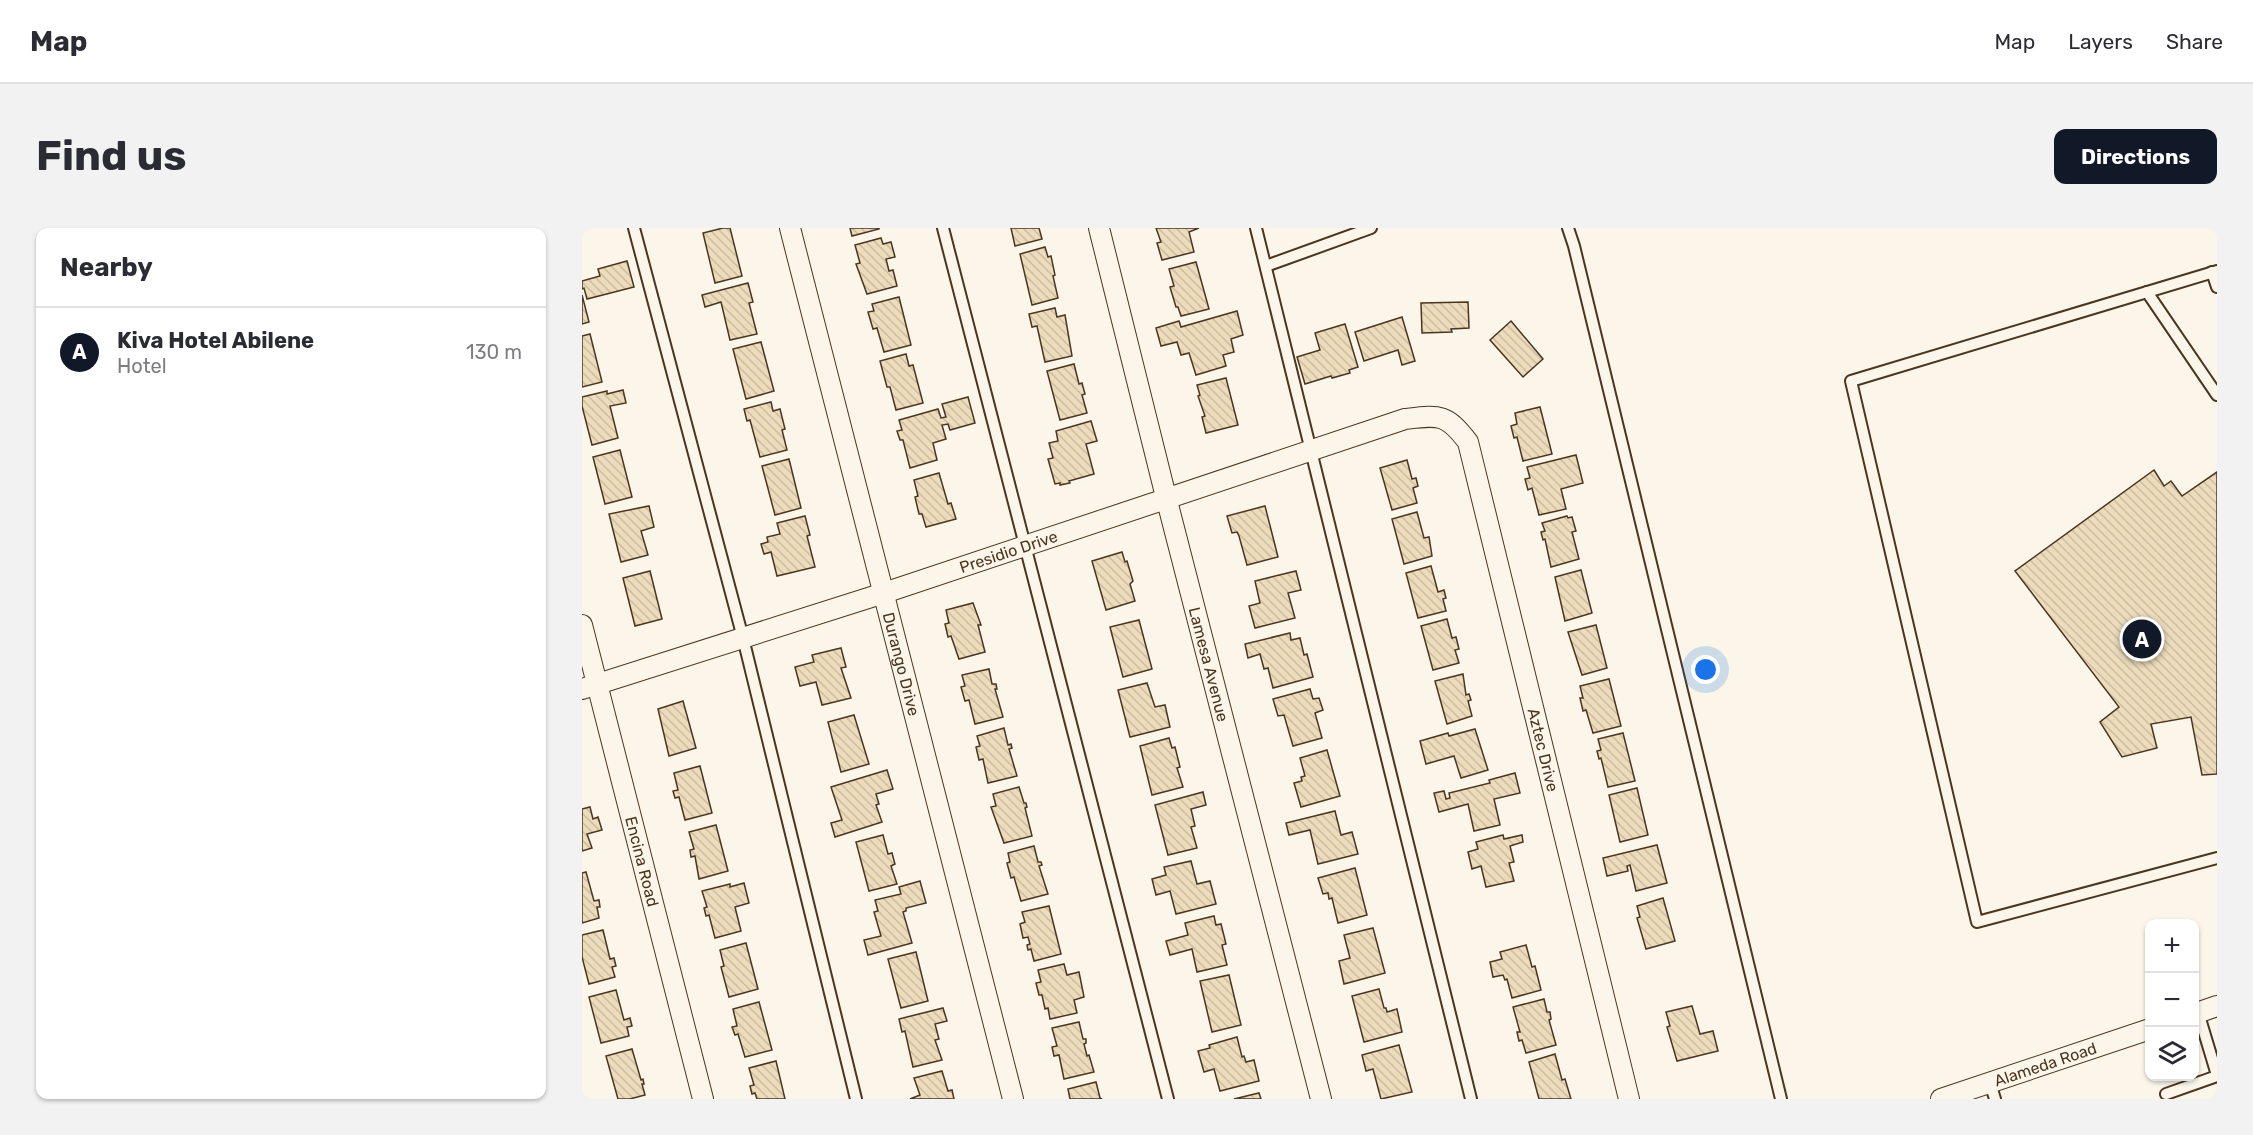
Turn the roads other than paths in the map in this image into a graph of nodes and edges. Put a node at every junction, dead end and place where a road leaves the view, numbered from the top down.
1 (634, 228) edge
2 (790, 228) edge
3 (943, 228) edge
4 (1099, 228) edge
5 (1256, 228) edge
6 (1371, 228) edge
7 (1568, 228) edge
8 (1266, 266) junction
9 (2215, 271) edge
10 (2217, 287) edge
11 (2147, 292) junction
12 (2217, 394) edge
13 (1436, 415) joint
14 (1312, 449) junction
15 (1166, 497) junction
16 (1025, 545) junction
17 (884, 593) junction
18 (582, 625) edge
19 (743, 638) junction
20 (590, 687) edge
21 (2217, 858) edge
22 (2217, 1006) edge
23 (2199, 1012) edge
24 (2199, 1022) edge
25 (2145, 1031) edge
26 (2217, 1076) edge
27 (1993, 1091) edge
28 (2166, 1094) dead end
29 (703, 1099) edge
30 (856, 1099) edge
31 (1013, 1099) edge
32 (1168, 1099) edge
33 (1321, 1099) edge
34 (1471, 1099) edge
35 (1629, 1099) edge
36 (1781, 1099) edge
37 (1941, 1099) edge

1 - 19 lane
2 - 17 street, Durango Drive
3 - 16 lane
4 - 15 street, Lamesa Avenue
5 - 8 lane
6 - 8 lane
7 - 36 lane
8 - 14 lane
9 - 10 lane
9 - 11 lane
11 - 12 lane
11 - 21 lane
13 - 14 street, Presidio Drive
13 - 35 street, Aztec Drive
14 - 15 street, Presidio Drive
14 - 34 lane
15 - 16 street, Presidio Drive
15 - 33 street, Lamesa Avenue
16 - 17 street, Presidio Drive
16 - 32 lane
17 - 19 street, Presidio Drive
17 - 31 street, Durango Drive
18 - 20 street, Encina Road
19 - 20 street, Presidio Drive
19 - 30 lane
20 - 29 street, Encina Road
22 - 23 street
24 - 26 lane
25 - 27 street, Alameda Road
26 - 28 lane
27 - 37 street, Alameda Road

